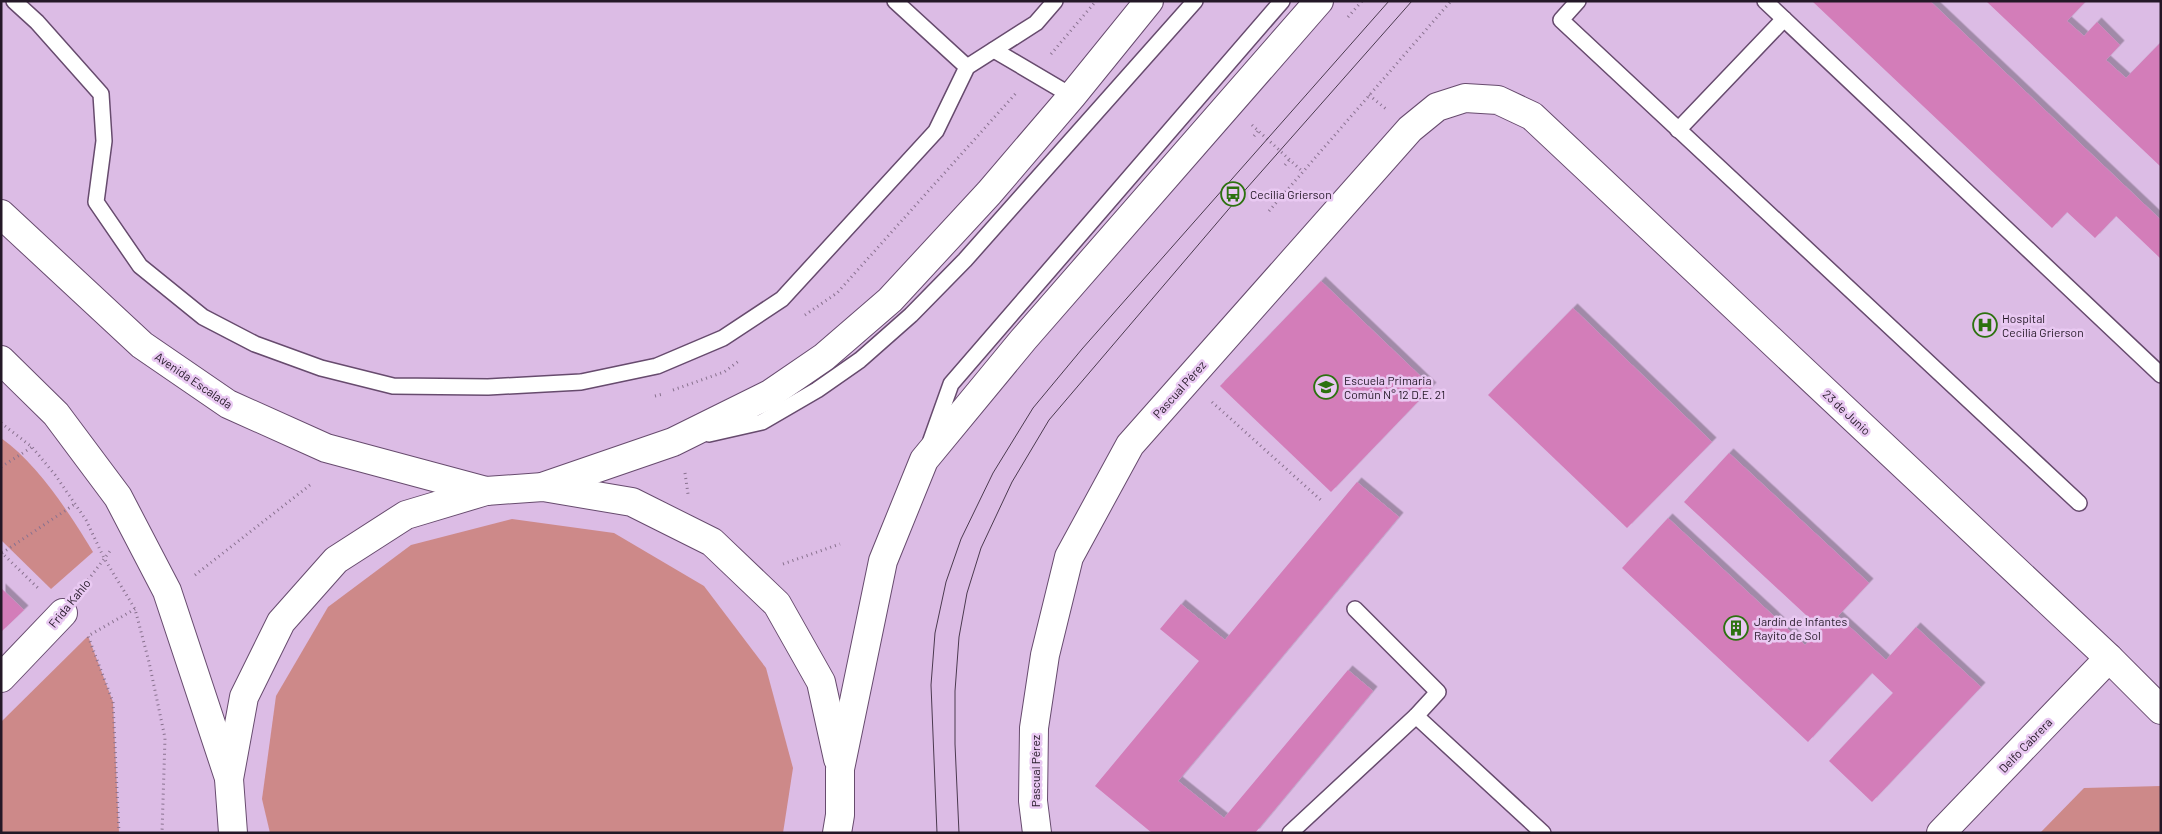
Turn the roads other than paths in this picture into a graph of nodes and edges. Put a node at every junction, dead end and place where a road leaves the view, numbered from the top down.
1 (14, 1) edge
2 (895, 1) edge
3 (1055, 1) edge
4 (1149, 1) edge
5 (1194, 1) edge
6 (1282, 1) edge
7 (1319, 1) edge
8 (1578, 1) edge
9 (1765, 1) edge
10 (1784, 19) junction
11 (994, 50) junction
12 (967, 68) junction
13 (1072, 96) junction
14 (1532, 116) joint
15 (1678, 130) junction
16 (1, 214) edge
17 (1, 360) edge
18 (2161, 375) edge
19 (673, 442) junction
20 (924, 460) junction
21 (543, 486) junction
22 (486, 491) junction
23 (2079, 503) dead end
24 (1355, 609) dead end
25 (63, 613) road end
26 (2109, 658) junction
27 (1, 678) edge
28 (2161, 710) edge
29 (1416, 716) junction
30 (840, 769) junction
31 (230, 779) junction
32 (841, 827) edge
33 (231, 831) edge
34 (1037, 833) edge
35 (1290, 833) edge
36 (1543, 833) edge
37 (1941, 833) edge

1 - 12 lane
2 - 12 lane
3 - 11 lane
4 - 13 main road
5 - 19 lane
6 - 20 lane
7 - 20 main road
8 - 15 lane
9 - 10 lane
10 - 15 lane
10 - 18 lane
11 - 12 lane
11 - 13 lane
13 - 19 main road
14 - 26 main road, 23 de Junio
14 - 34 main road, Pascual Pérez
15 - 23 lane
16 - 22 main road, Avenida Escalada
17 - 31 main road
19 - 21 main road
20 - 30 main road
21 - 22 main road
21 - 30 main road
22 - 31 main road
24 - 29 lane
25 - 27 main road, Frida Kahlo
26 - 28 main road, 23 de Junio
26 - 37 main road, Delfo Cabrera
29 - 35 lane
29 - 36 lane
30 - 32 main road
31 - 33 main road

